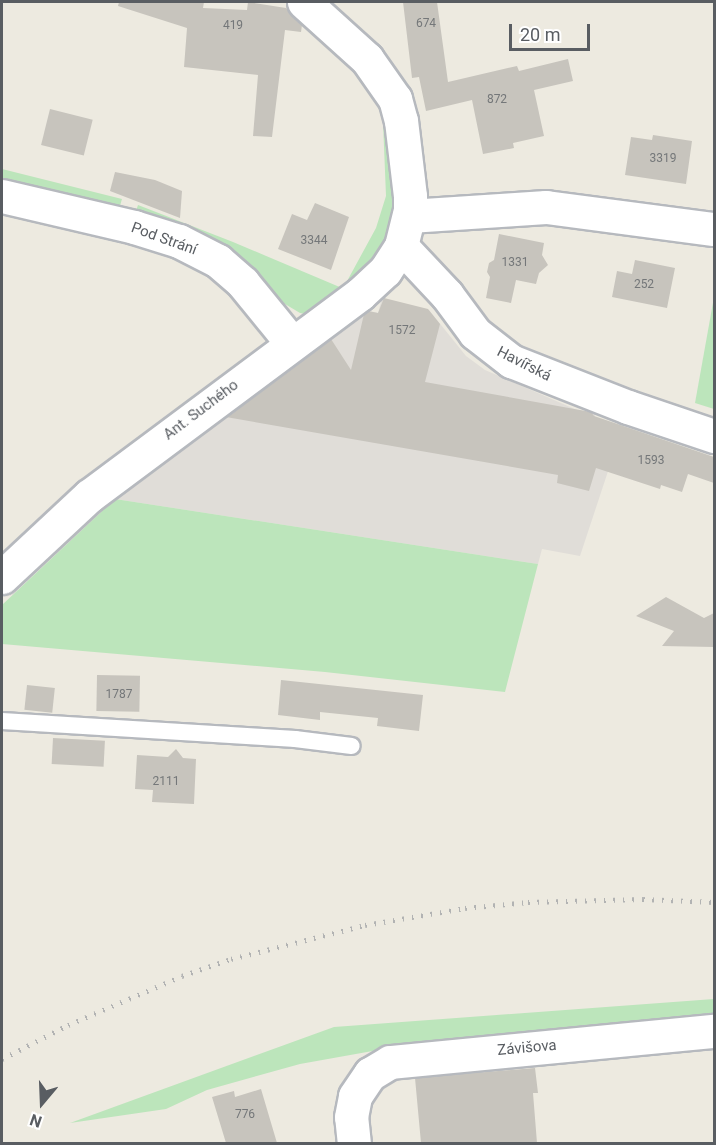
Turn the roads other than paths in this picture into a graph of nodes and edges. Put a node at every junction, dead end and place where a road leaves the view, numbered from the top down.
1 (304, 2) edge
2 (2, 196) edge
3 (714, 229) edge
4 (405, 231) junction
5 (292, 343) junction
6 (714, 436) edge
7 (2, 577) edge
8 (2, 721) edge
9 (352, 746) dead end
10 (714, 1031) edge
11 (354, 1143) edge

1 - 4 street
2 - 5 street, Pod Strání
3 - 4 street
4 - 5 street, Ant. Suchého
4 - 6 street, Havířská
5 - 7 street, Ant. Suchého
8 - 9 lane
10 - 11 street, Závišova

